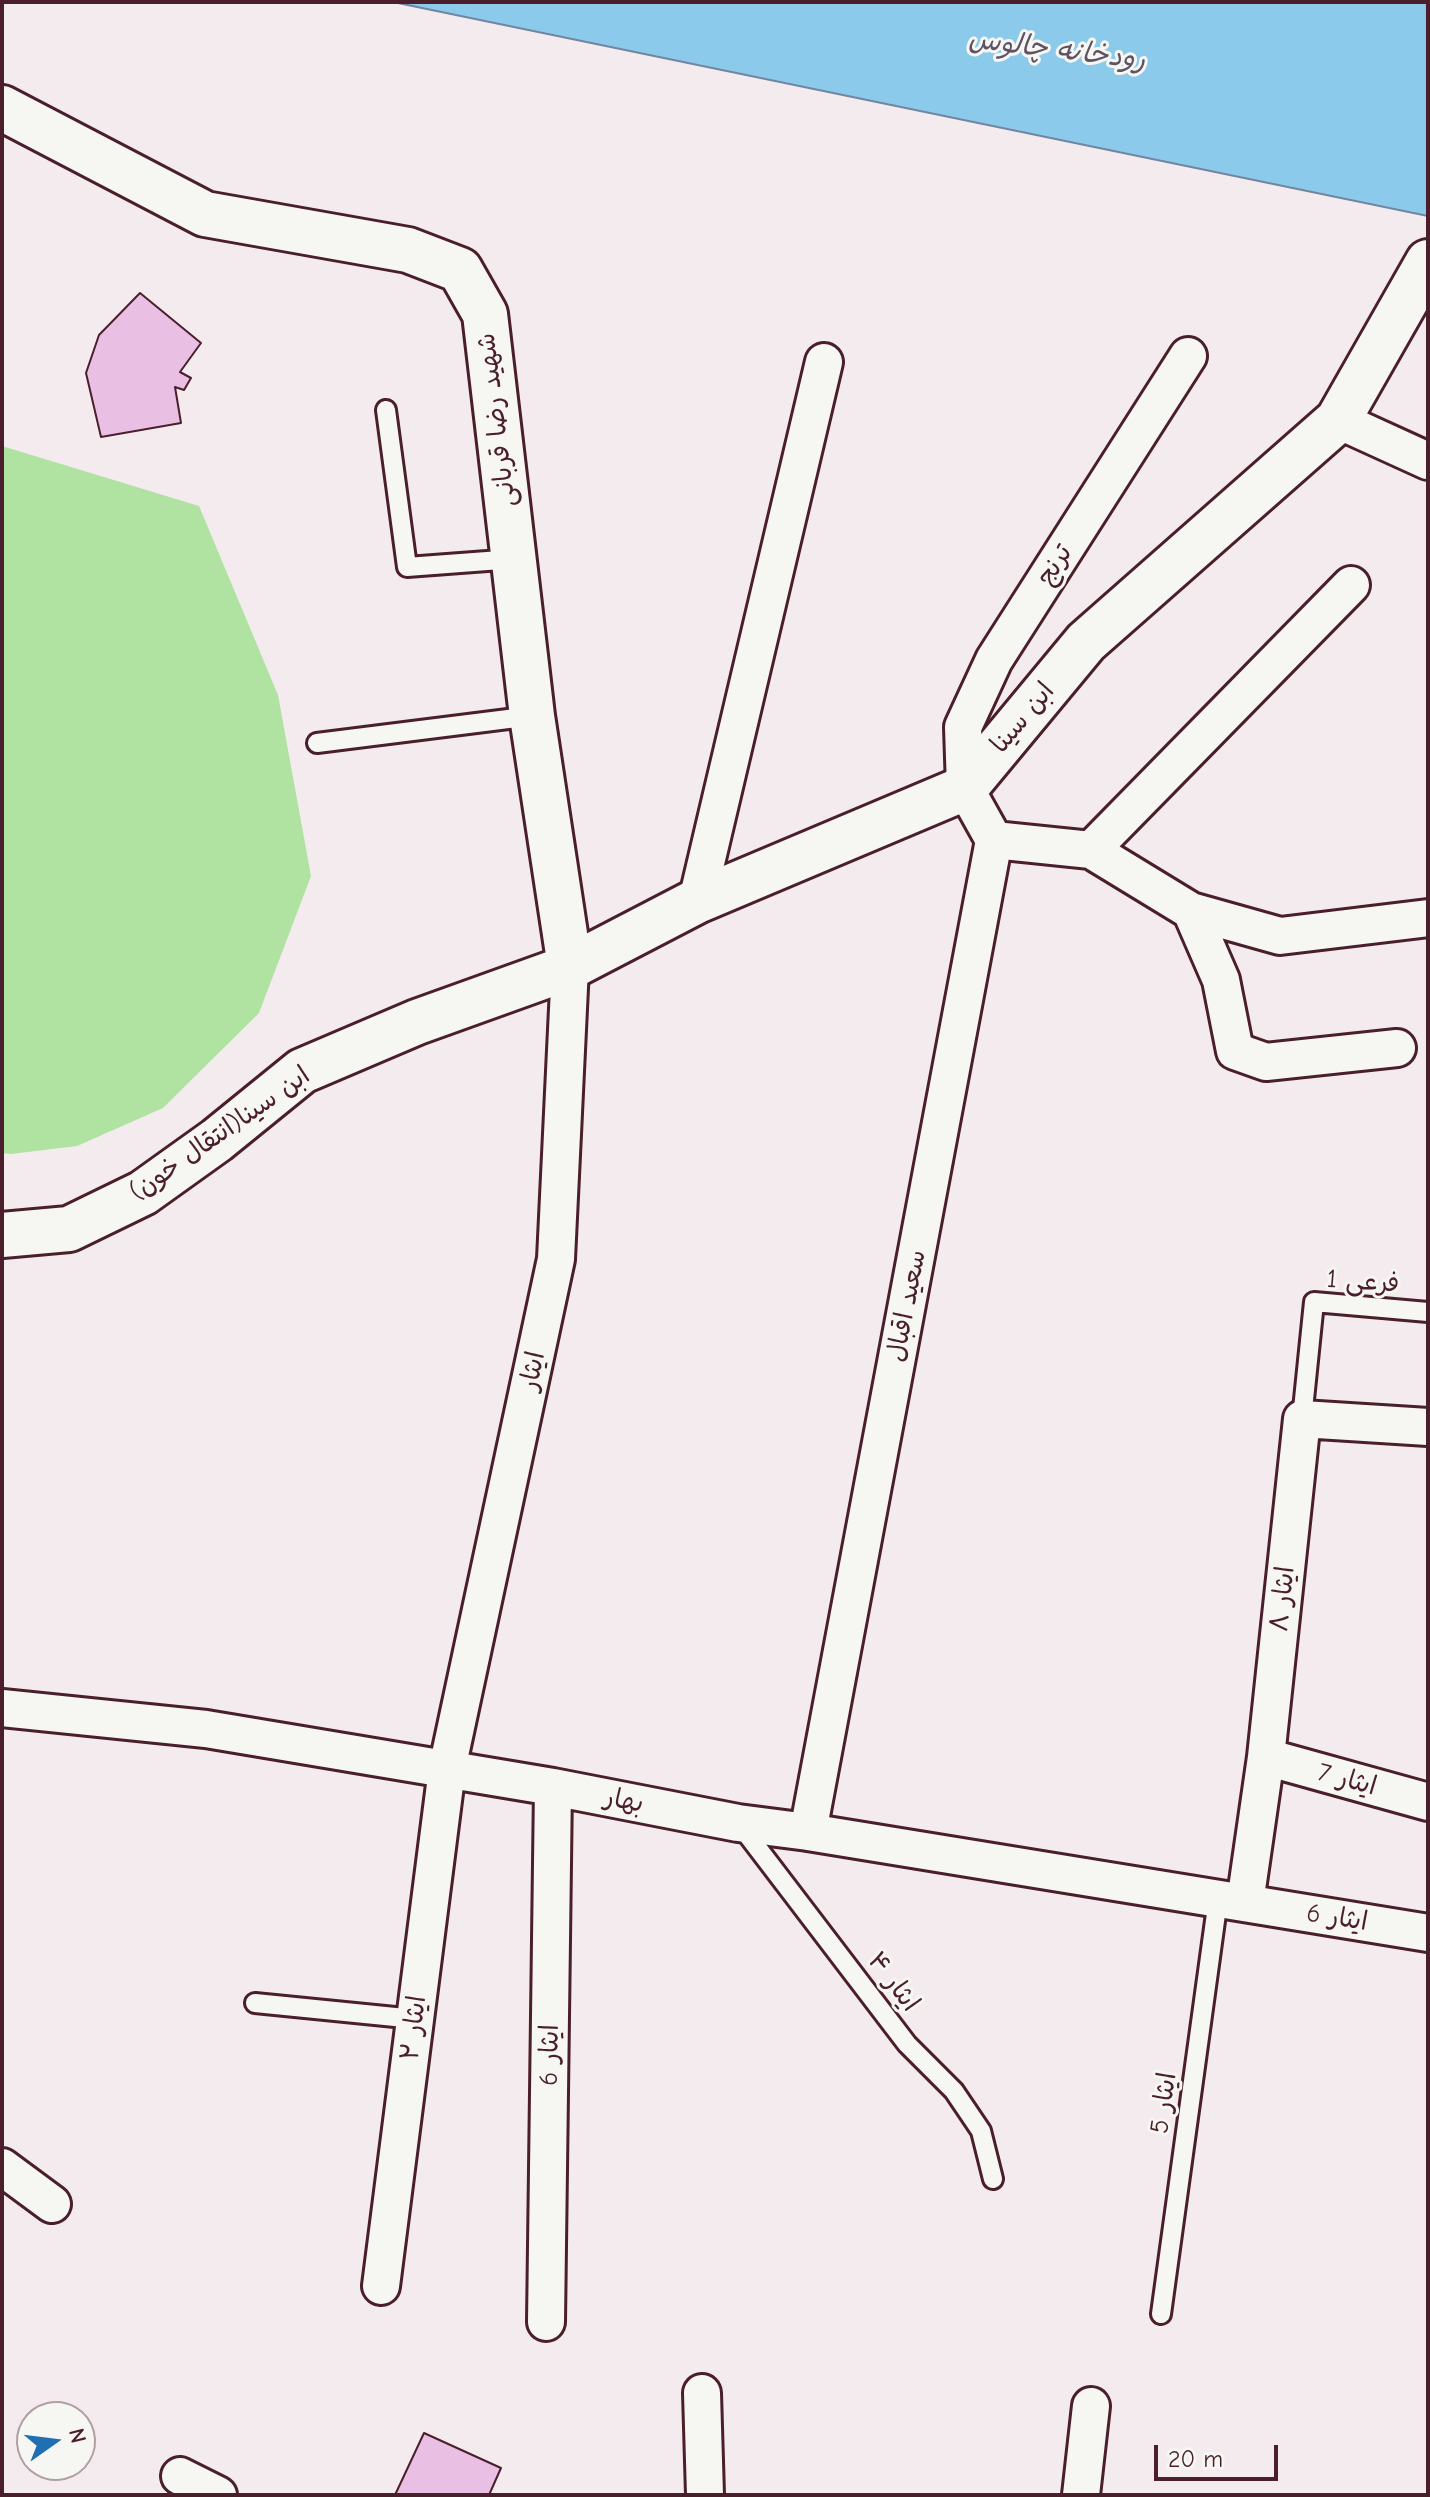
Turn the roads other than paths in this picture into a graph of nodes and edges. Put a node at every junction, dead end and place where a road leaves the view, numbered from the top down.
1 (2, 108) edge
2 (1428, 262) edge
3 (1188, 356) dead end
4 (824, 362) dead end
5 (386, 410) dead end
6 (1338, 420) junction
7 (1428, 461) edge
8 (514, 559) junction
9 (1351, 585) dead end
10 (532, 716) junction
11 (317, 743) dead end
12 (965, 788) junction
13 (994, 840) junction
14 (1091, 850) junction
15 (697, 901) junction
16 (1191, 911) junction
17 (1428, 918) edge
18 (570, 967) junction
19 (1397, 1048) dead end
20 (2, 1235) edge
21 (1428, 1312) edge
22 (1302, 1419) junction
23 (1428, 1427) edge
24 (2, 1708) edge
25 (1266, 1757) junction
26 (447, 1769) junction
27 (553, 1787) junction
28 (1428, 1802) edge
29 (738, 1823) junction
30 (808, 1832) junction
31 (1232, 1901) junction
32 (1428, 1933) edge
33 (255, 2003) dead end
34 (415, 2019) junction
35 (2, 2167) edge
36 (993, 2179) dead end
37 (52, 2204) dead end
38 (381, 2286) dead end
39 (1161, 2314) dead end
40 (546, 2322) dead end
41 (702, 2393) dead end
42 (1091, 2406) dead end
43 (180, 2476) dead end
44 (218, 2495) edge
45 (705, 2495) edge
46 (1081, 2495) edge

1 - 8 main road, شهید رضا قربانی
2 - 6 main road, ابن سینا
3 - 12 street, ترنج
4 - 15 street
5 - 8 lane
6 - 7 street
6 - 12 main road, ابن سینا
8 - 10 main road, شهید رضا قربانی
9 - 14 street
10 - 11 lane
10 - 18 main road, شهید رضا قربانی
12 - 13 street
12 - 15 main road, ابن سینا
13 - 14 street
13 - 30 street, سعید اقبال
14 - 16 street
15 - 18 main road, ابن سینا
16 - 17 street
16 - 19 street
18 - 20 main road, ابن سینا(انتقال خون)
18 - 26 street, ایثار
21 - 22 lane, فرعی 1
22 - 23 street
22 - 25 street, ایثار ۸
24 - 26 street, بهار
25 - 28 street, ایثار 7
25 - 31 street, ایثار ۸
26 - 27 street, بهار
26 - 34 street, ایثار ۲
27 - 29 street, بهار
27 - 40 street, ایثار 6
29 - 30 street, بهار
29 - 36 lane, ایثار ۴
30 - 31 street, بهار
31 - 32 street, ایثار 6
31 - 39 lane, ایثار 5
33 - 34 lane
34 - 38 street, ایثار ۲
35 - 37 street
41 - 45 street
42 - 46 street
43 - 44 street

